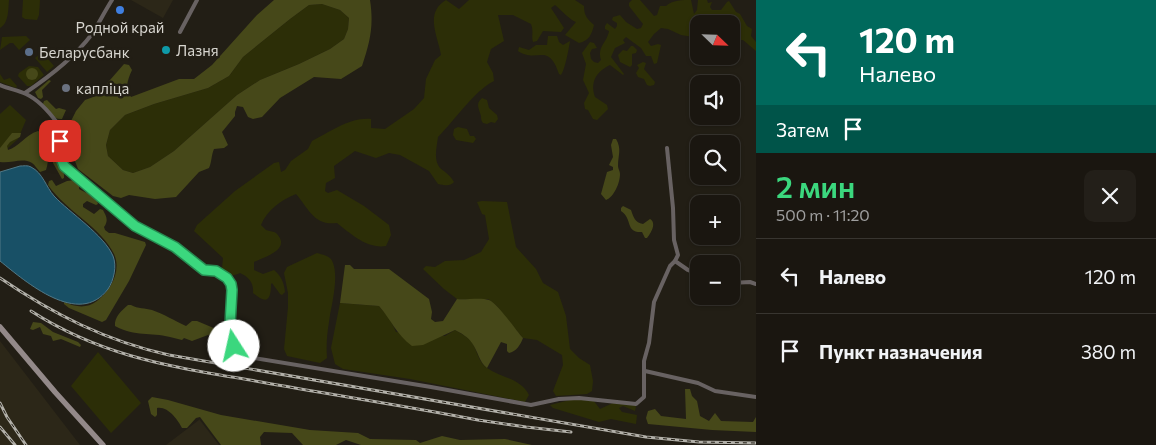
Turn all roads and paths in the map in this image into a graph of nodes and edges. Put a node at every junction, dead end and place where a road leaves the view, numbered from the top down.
1 (112, 0) edge
2 (197, 0) edge
3 (180, 32) dead end
4 (0, 85) edge
5 (24, 93) junction
6 (667, 148) dead end
7 (675, 261) junction
8 (690, 271) edge
9 (740, 283) edge
10 (756, 284) edge
11 (0, 327) edge
12 (645, 371) junction
13 (756, 397) edge
14 (104, 445) edge

1 - 5 street
2 - 3 street
4 - 5 street
5 - 12 street
6 - 7 street
7 - 8 street
7 - 12 street
9 - 10 street
11 - 14 main road
12 - 13 street

